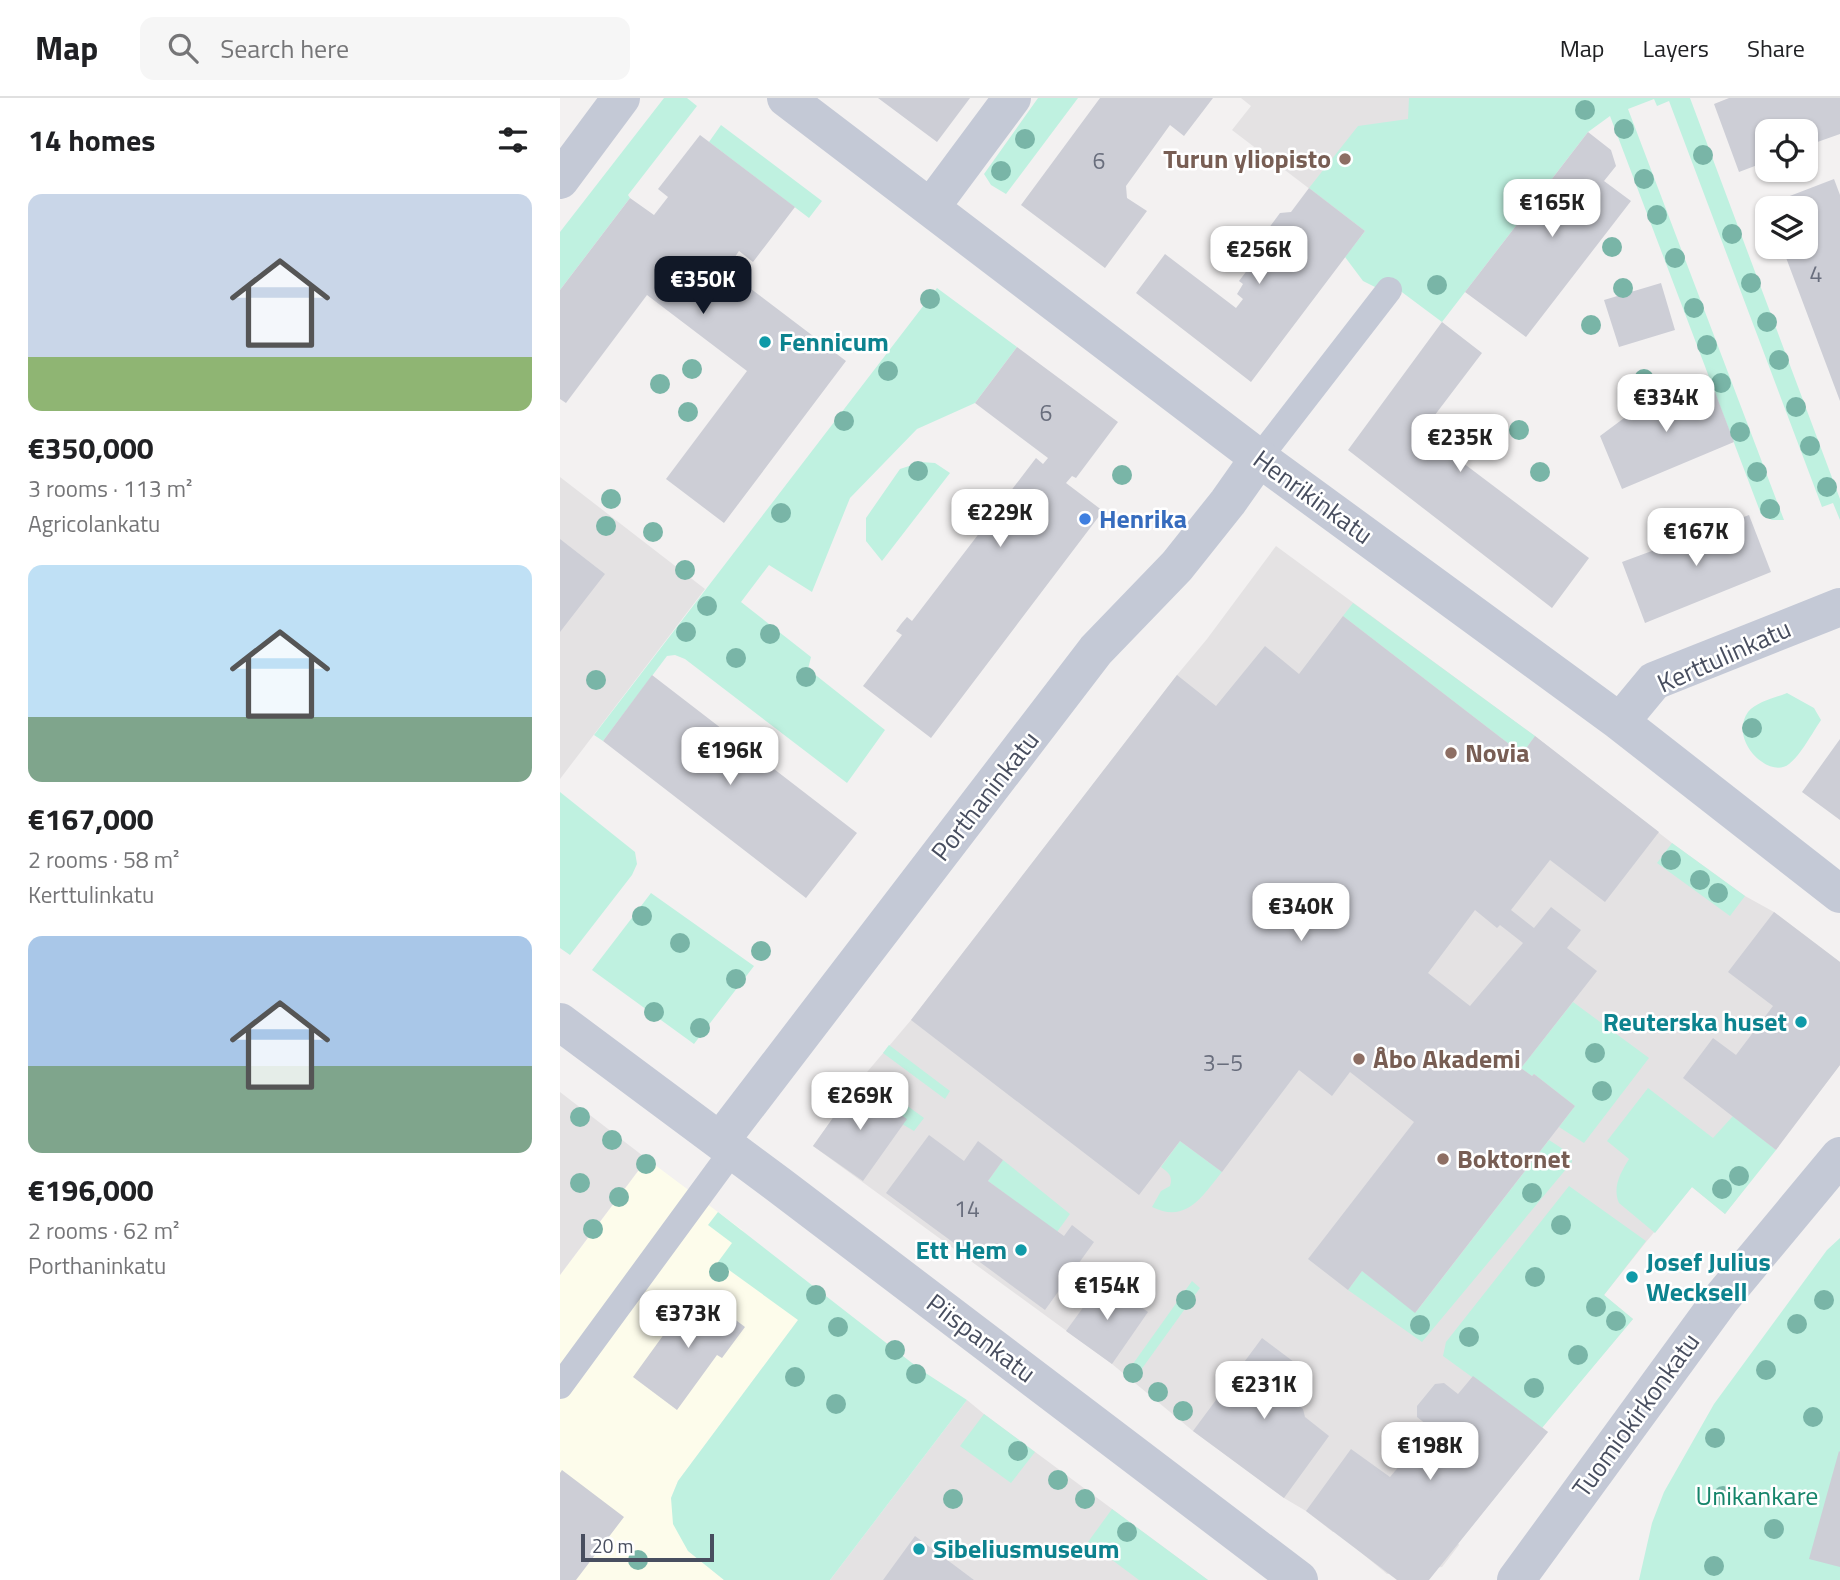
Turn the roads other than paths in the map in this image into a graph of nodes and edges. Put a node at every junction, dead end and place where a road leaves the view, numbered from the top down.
1 (621, 98) edge
2 (786, 98) edge
3 (1012, 98) edge
4 (560, 180) edge
5 (931, 207) junction
6 (1389, 290) dead end
7 (1259, 458) junction
8 (1840, 607) edge
9 (1620, 722) junction
10 (1840, 894) edge
11 (560, 1021) edge
12 (727, 1146) junction
13 (1840, 1156) edge
14 (560, 1386) edge
15 (1299, 1580) edge
16 (1516, 1580) edge

1 - 4 street
2 - 5 street, Henrikinkatu
3 - 5 street
5 - 7 street, Henrikinkatu
6 - 7 lane
7 - 9 street, Henrikinkatu
7 - 12 street, Porthaninkatu
8 - 9 street, Kerttulinkatu
9 - 10 street, Henrikinkatu
11 - 12 street, Piispankatu
12 - 14 lane
12 - 15 street, Piispankatu
13 - 16 street, Tuomiokirkonkatu

